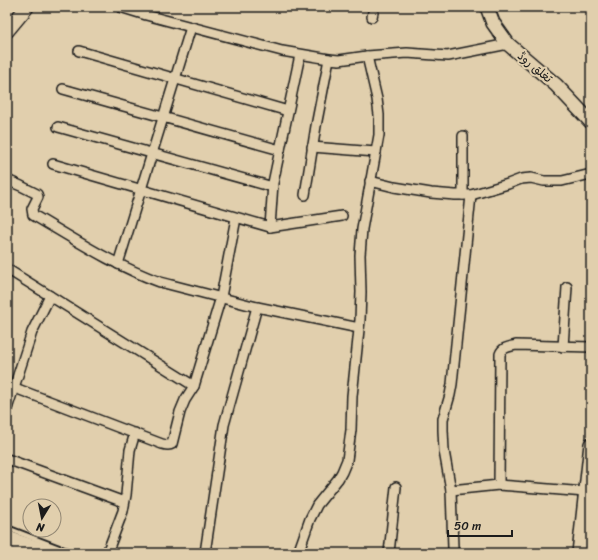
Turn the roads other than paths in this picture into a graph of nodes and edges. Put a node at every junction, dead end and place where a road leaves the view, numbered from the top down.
1 (27, 7) edge
2 (120, 7) edge
3 (374, 7) edge
4 (487, 7) edge
5 (372, 17) dead end
6 (191, 27) junction
7 (8, 28) edge
8 (508, 44) junction
9 (79, 52) dead end
10 (300, 55) junction
11 (367, 56) junction
12 (329, 59) junction
13 (175, 79) junction
14 (63, 89) dead end
15 (288, 111) junction
16 (163, 117) junction
17 (591, 122) edge
18 (58, 127) dead end
19 (463, 136) dead end
20 (312, 147) junction
21 (280, 150) junction
22 (376, 152) junction
23 (152, 154) junction
24 (53, 164) dead end
25 (591, 174) edge
26 (7, 180) edge
27 (370, 181) junction
28 (273, 187) junction
29 (141, 190) junction
30 (305, 195) dead end
31 (467, 195) junction
32 (342, 216) dead end
33 (236, 218) junction
34 (270, 227) junction
35 (118, 264) junction
36 (7, 269) edge
37 (567, 287) dead end
38 (50, 296) junction
39 (221, 298) junction
40 (258, 307) junction
41 (359, 328) junction
42 (563, 347) junction
43 (591, 347) edge
44 (11, 386) edge
45 (194, 386) junction
46 (7, 409) edge
47 (135, 433) junction
48 (591, 444) edge
49 (7, 459) edge
50 (499, 485) junction
51 (396, 487) dead end
52 (451, 490) junction
53 (586, 492) junction
54 (124, 502) junction
55 (7, 528) edge
56 (7, 538) edge
57 (453, 548) dead end
58 (7, 549) edge
59 (16, 553) edge
60 (50, 553) edge
61 (72, 553) edge
62 (107, 553) edge
63 (205, 553) edge
64 (298, 553) edge
65 (389, 553) edge
66 (579, 553) edge

1 - 7 street
2 - 6 street
3 - 5 street
4 - 8 street, تغلق روڈ
6 - 10 street
6 - 13 street
8 - 11 street
8 - 17 street, تغلق روڈ
9 - 13 street
10 - 12 street
10 - 15 street
11 - 12 street
11 - 22 street
12 - 20 street
13 - 15 street
13 - 16 street
14 - 16 street
15 - 21 street
16 - 21 street
16 - 23 street
18 - 23 street
19 - 31 street
20 - 22 street
20 - 30 street
21 - 28 street
22 - 27 street
23 - 28 street
23 - 29 street
24 - 29 street
25 - 31 street
26 - 35 street
27 - 31 street
27 - 41 street
28 - 34 street
29 - 33 street
29 - 35 street
31 - 52 street
32 - 34 street
33 - 34 street
33 - 39 street
35 - 39 street
36 - 38 street
37 - 42 street
38 - 44 street
38 - 45 street
39 - 40 street
39 - 45 street
40 - 41 street
40 - 63 street
41 - 64 street
42 - 43 street
42 - 50 street
44 - 46 street
44 - 47 street
45 - 47 street
47 - 54 street
48 - 53 street
49 - 54 street
50 - 52 street
50 - 53 street
51 - 65 street
52 - 57 street
53 - 66 street
54 - 62 street
55 - 61 lane
56 - 60 main road
58 - 59 main road

